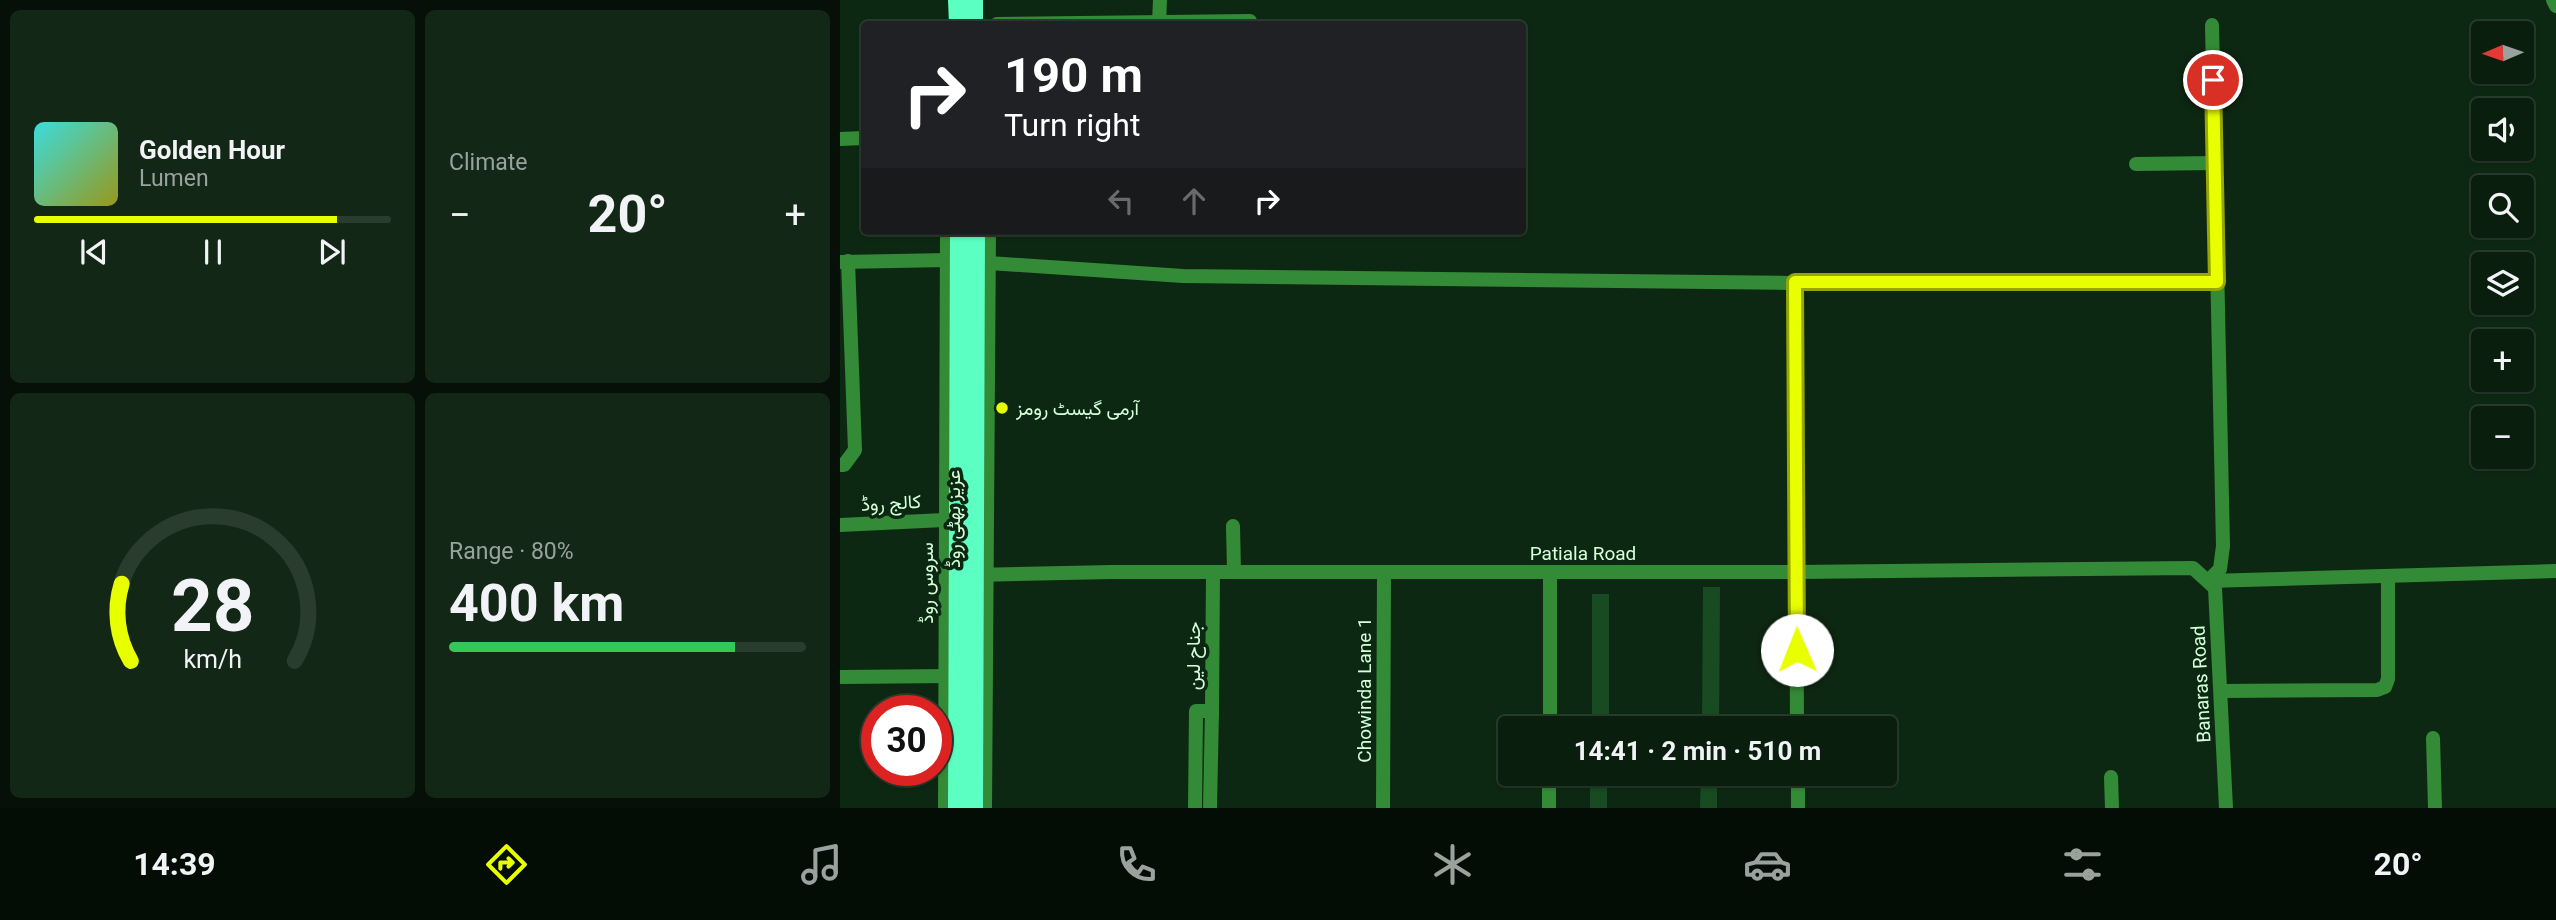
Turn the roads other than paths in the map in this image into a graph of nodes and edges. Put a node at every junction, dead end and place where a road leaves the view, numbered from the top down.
1 (957, 0) edge
2 (974, 0) edge
3 (1160, 0) edge
4 (2553, 0) edge
5 (2556, 6) edge
6 (958, 21) edge
7 (974, 21) edge
8 (1159, 21) edge
9 (2212, 25) dead end
10 (861, 138) edge
11 (840, 139) edge
12 (2215, 163) junction
13 (2136, 164) dead end
14 (947, 235) edge
15 (959, 235) edge
16 (976, 235) edge
17 (989, 235) edge
18 (948, 260) junction
19 (844, 261) edge
20 (989, 263) junction
21 (1795, 282) junction
22 (2217, 282) junction
23 (840, 465) edge
24 (944, 520) junction
25 (840, 526) edge
26 (1233, 526) dead end
27 (2556, 571) edge
28 (1213, 572) junction
29 (1234, 572) junction
30 (1550, 572) junction
31 (1796, 572) junction
32 (1384, 573) junction
33 (981, 575) junction
34 (2388, 576) junction
35 (2208, 581) junction
36 (951, 676) junction
37 (840, 677) edge
38 (2221, 691) junction
39 (1212, 711) junction
40 (1550, 716) edge
41 (1797, 716) edge
42 (2433, 738) dead end
43 (2111, 778) dead end
44 (1549, 786) edge
45 (1798, 786) edge
46 (945, 808) edge
47 (957, 808) edge
48 (974, 808) edge
49 (985, 808) edge
50 (1195, 808) edge
51 (1210, 808) edge
52 (1382, 808) edge
53 (1549, 808) edge
54 (1798, 808) edge
55 (2112, 808) edge
56 (2226, 808) edge
57 (2434, 808) edge

1 - 6 main road
2 - 7 main road
3 - 8 street
4 - 5 street
9 - 12 street
10 - 11 street
12 - 13 street
12 - 22 street
14 - 18 street, سروس روڈ
15 - 36 main road, عزیز بھٹی روڈ
16 - 33 main road, عزیز بھٹی روڈ
17 - 20 street
18 - 19 street
18 - 24 street, سروس روڈ
19 - 23 street
20 - 21 street
20 - 33 street
21 - 22 street
21 - 31 street
22 - 35 street
24 - 25 street, کالج روڈ
24 - 36 street, سروس روڈ
26 - 29 street
27 - 34 street
28 - 29 street, Patiala Road
28 - 33 street, Patiala Road
28 - 39 street, جناح لین
29 - 32 street, Patiala Road
30 - 31 street, Patiala Road
30 - 32 street, Patiala Road
30 - 40 street
31 - 35 street, Patiala Road
31 - 41 street
32 - 52 street, Chowinda Lane 1
33 - 48 main road, عزیز بھٹی روڈ
33 - 49 street
34 - 35 street
34 - 38 street
35 - 38 street, Banaras Road
36 - 37 street
36 - 46 street, سروس روڈ
36 - 47 main road, عزیز بھٹی روڈ
38 - 56 street, Banaras Road
39 - 50 street, جناح لین
39 - 51 street
42 - 57 street
43 - 55 street
44 - 53 street
45 - 54 street

